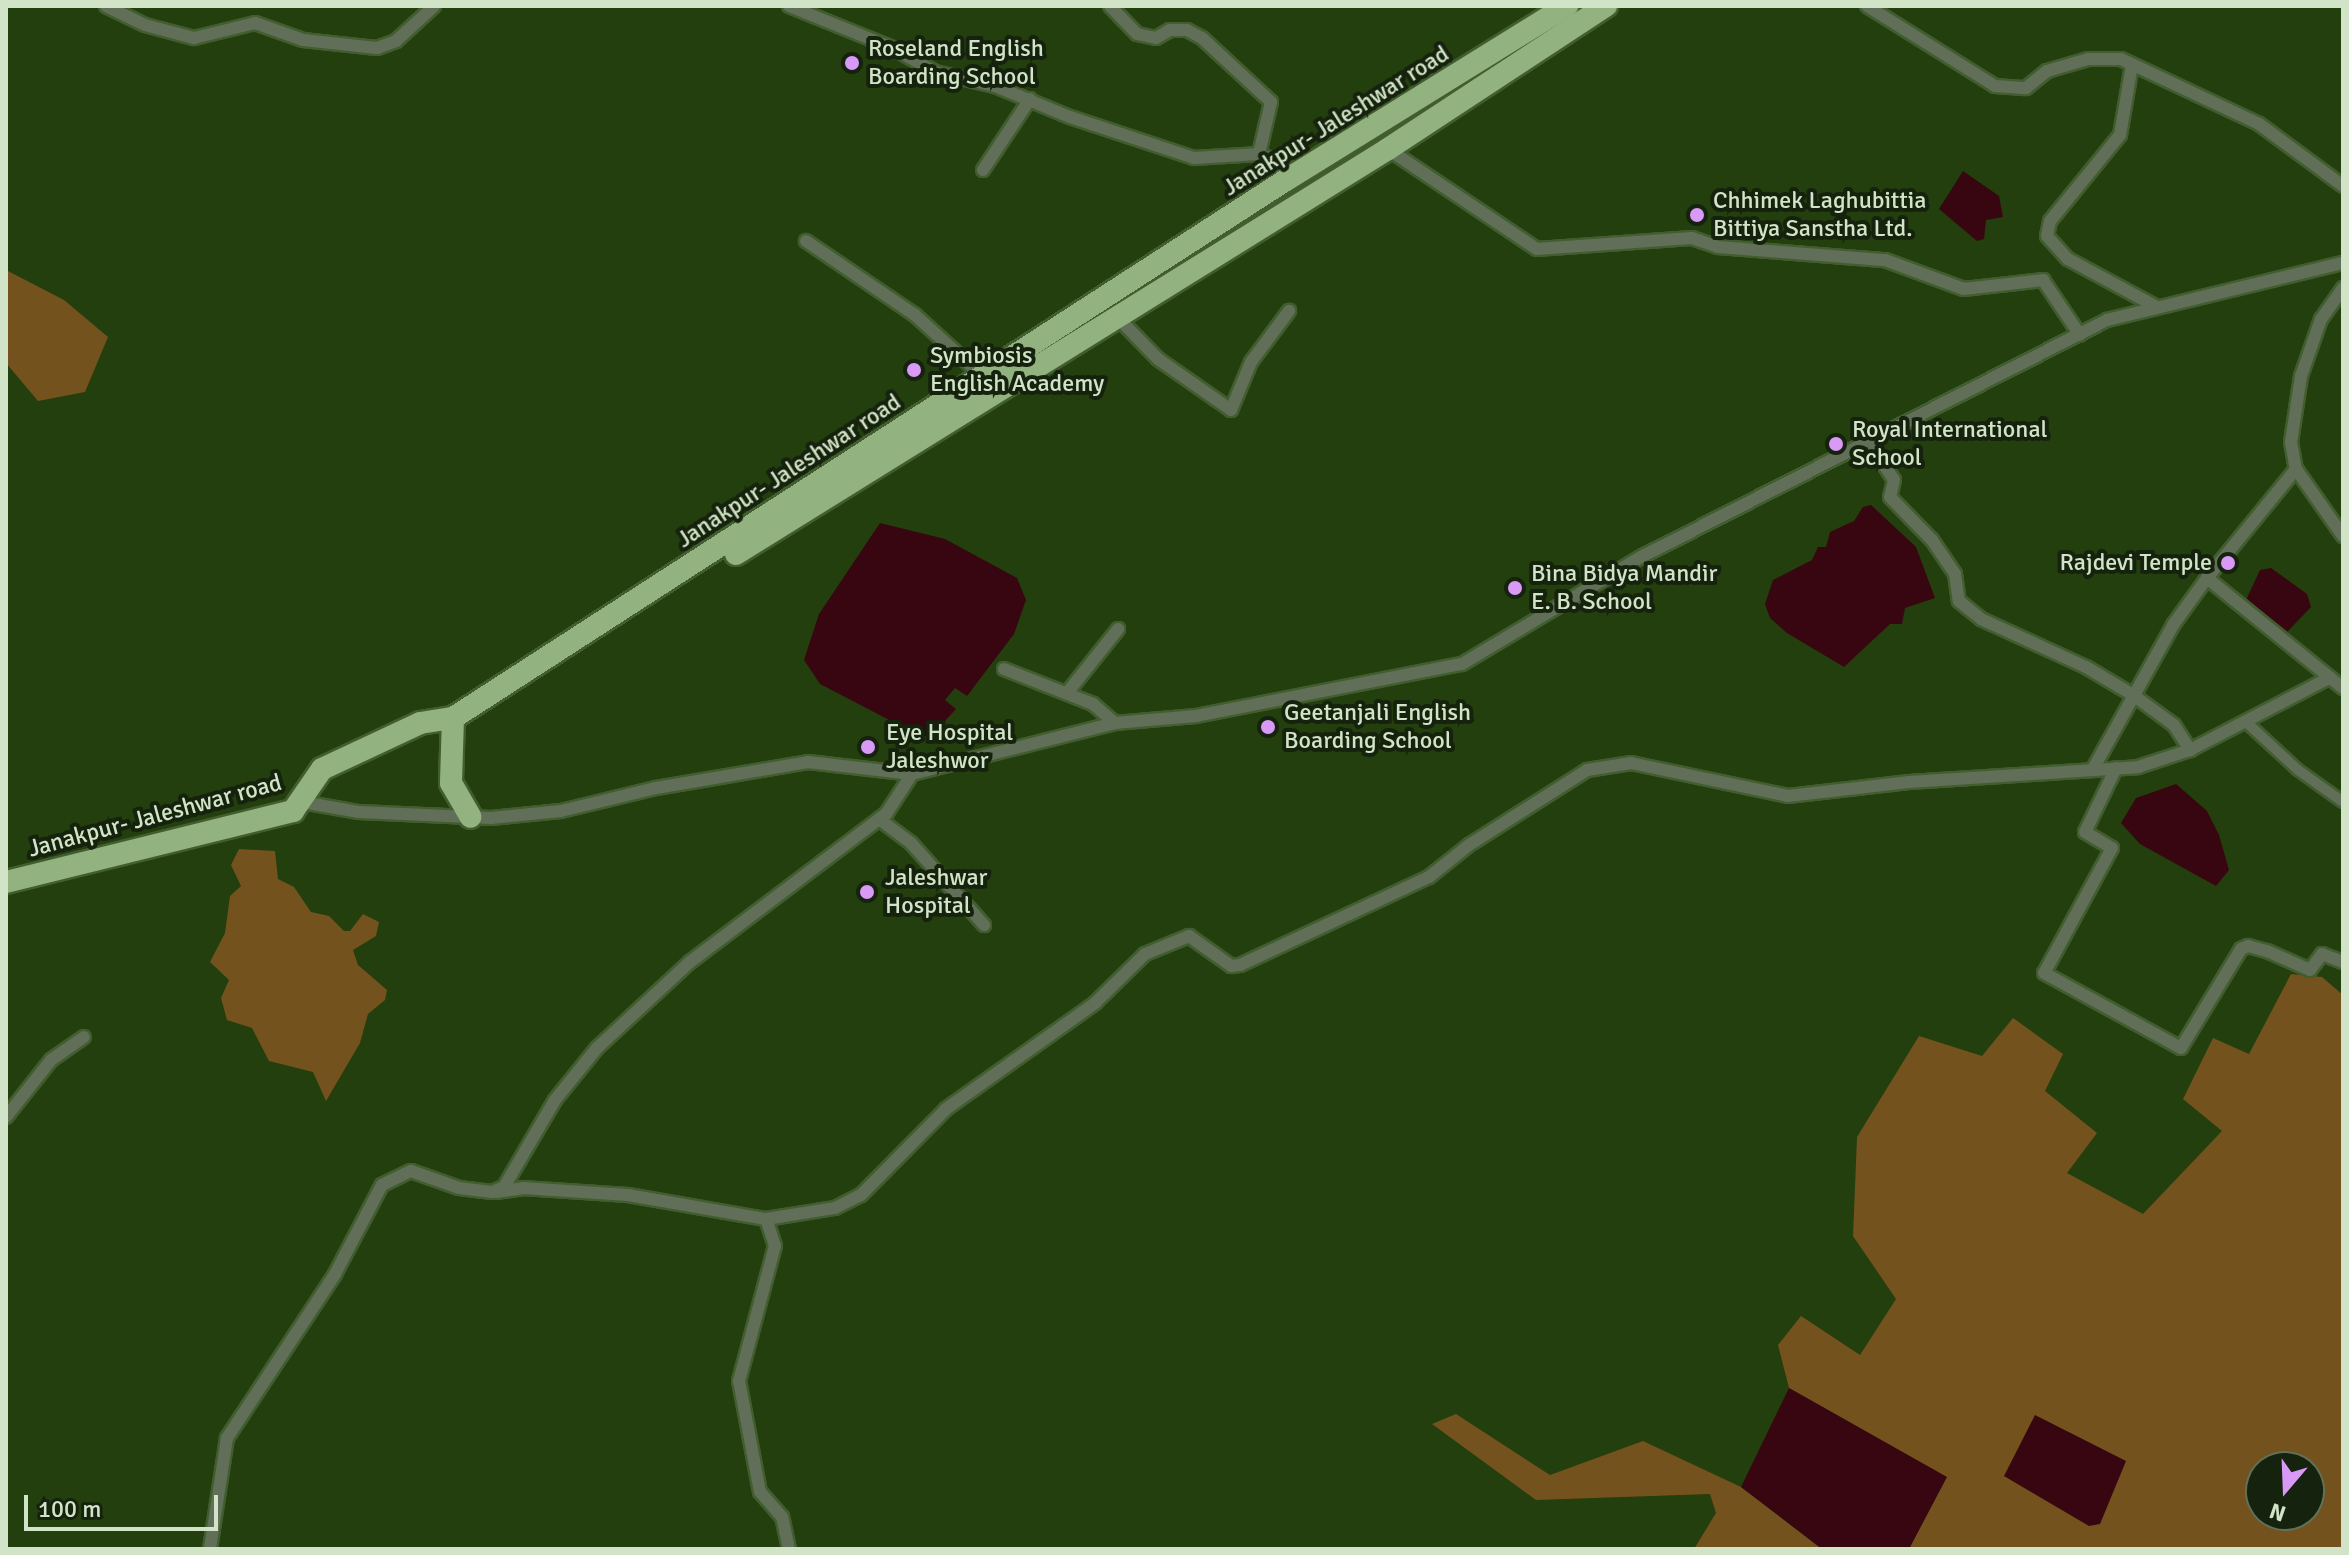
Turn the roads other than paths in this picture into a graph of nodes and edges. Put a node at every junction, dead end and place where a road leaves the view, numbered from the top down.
1 (106, 6) edge
2 (434, 6) edge
3 (789, 6) edge
4 (1110, 6) edge
5 (1567, 6) edge
6 (1606, 6) edge
7 (1867, 6) edge
8 (2132, 65) junction
9 (1030, 99) junction
10 (1388, 149) junction
11 (1259, 154) junction
12 (983, 170) dead end
13 (1286, 180) junction
14 (2343, 186) edge
15 (806, 241) dead end
16 (2343, 263) edge
17 (2343, 288) edge
18 (2155, 306) junction
19 (1289, 311) dead end
20 (1118, 318) junction
21 (2080, 335) junction
22 (981, 375) junction
23 (1869, 442) junction
24 (2296, 469) junction
25 (2343, 536) edge
26 (2207, 578) junction
27 (1118, 629) dead end
28 (572, 644) junction
29 (1004, 669) dead end
30 (2329, 678) junction
31 (2343, 688) edge
32 (1067, 693) junction
33 (2133, 695) junction
34 (453, 718) junction
35 (2246, 722) junction
36 (1115, 723) junction
37 (2190, 750) junction
38 (2116, 768) junction
39 (2093, 769) junction
40 (912, 774) junction
41 (302, 802) junction
42 (2343, 802) edge
43 (471, 817) junction
44 (879, 819) junction
45 (47, 872) dead end
46 (6, 882) edge
47 (984, 925) dead end
48 (2343, 962) edge
49 (84, 1037) dead end
50 (6, 1117) edge
51 (492, 1192) junction
52 (766, 1219) junction
53 (210, 1549) edge
54 (789, 1549) edge

1 - 2 street
3 - 9 street
4 - 11 street
5 - 13 highway, Janakpur- Jaleshwar road
6 - 10 highway
7 - 8 street
8 - 14 street
8 - 18 street
9 - 11 street
9 - 12 street
10 - 20 highway
10 - 21 street
11 - 13 street
13 - 22 highway, Janakpur- Jaleshwar road
15 - 22 street
16 - 18 street
17 - 24 street
18 - 21 street
19 - 20 street
20 - 28 highway
21 - 23 street
22 - 28 highway, Janakpur- Jaleshwar road
23 - 33 street
23 - 36 street
24 - 25 street
24 - 26 street
26 - 30 street
26 - 33 street
27 - 32 street
28 - 34 highway, Janakpur- Jaleshwar road
29 - 32 street
30 - 31 street
30 - 35 street
32 - 36 street
33 - 37 street
33 - 39 street
34 - 41 highway, Janakpur- Jaleshwar road
34 - 43 highway
35 - 37 street
35 - 42 street
36 - 40 street
37 - 38 street
38 - 39 street
38 - 48 street
39 - 52 street
40 - 43 street
40 - 44 street
41 - 43 street
41 - 46 highway, Janakpur- Jaleshwar road
44 - 47 street
44 - 51 street
45 - 46 highway, Janakpur- Jaleshwar road
49 - 50 street
51 - 52 street
51 - 53 street
52 - 54 street

